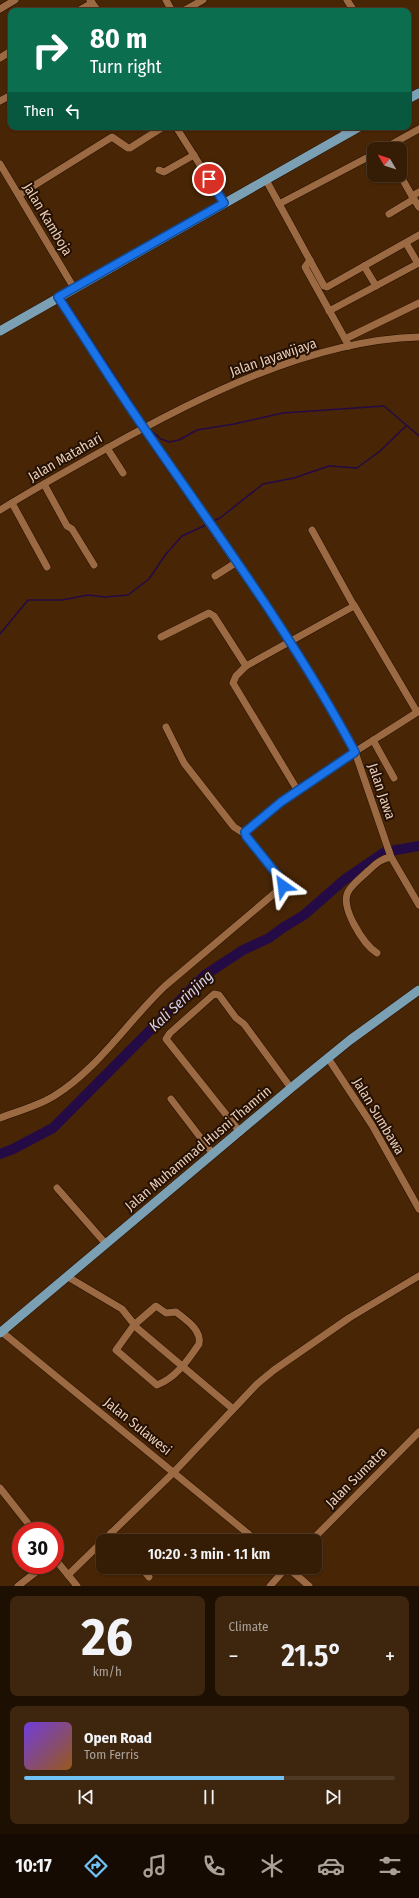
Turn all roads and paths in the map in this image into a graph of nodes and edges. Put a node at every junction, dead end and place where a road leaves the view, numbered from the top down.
1 (15, 0) edge
2 (203, 0) edge
3 (91, 1) edge
4 (82, 8) edge
5 (188, 8) edge
6 (0, 9) edge
7 (419, 129) edge
8 (158, 130) edge
9 (178, 130) edge
10 (344, 131) edge
11 (396, 142) edge
12 (194, 155) junction
13 (367, 158) edge
14 (0, 164) edge
15 (159, 170) dead end
16 (266, 180) junction
17 (405, 182) edge
18 (19, 195) junction
19 (415, 196) edge
20 (224, 203) junction
21 (279, 204) junction
22 (419, 207) edge
23 (389, 214) dead end
24 (419, 235) edge
25 (406, 243) junction
26 (310, 260) junction
27 (364, 266) junction
28 (376, 286) junction
29 (74, 288) junction
30 (58, 297) junction
31 (419, 303) edge
32 (329, 311) junction
33 (0, 331) edge
34 (419, 337) edge
35 (344, 339) junction
36 (349, 346) junction
37 (146, 426) junction
38 (107, 448) junction
39 (123, 473) dead end
40 (44, 484) junction
41 (12, 503) junction
42 (0, 510) edge
43 (312, 530) dead end
44 (237, 562) junction
45 (94, 565) dead end
46 (47, 567) dead end
47 (215, 576) dead end
48 (354, 605) junction
49 (161, 637) dead end
50 (290, 642) junction
51 (246, 666) junction
52 (418, 712) edge
53 (166, 727) dead end
54 (373, 740) junction
55 (355, 752) junction
56 (394, 778) dead end
57 (298, 791) junction
58 (245, 834) junction
59 (391, 856) junction
60 (419, 905) edge
61 (377, 953) dead end
62 (419, 990) edge
63 (328, 1058) junction
64 (291, 1088) junction
65 (171, 1099) dead end
66 (0, 1118) edge
67 (240, 1132) junction
68 (213, 1154) junction
69 (57, 1188) dead end
70 (419, 1209) edge
71 (106, 1244) junction
72 (419, 1276) edge
73 (68, 1277) junction
74 (134, 1325) junction
75 (1, 1332) edge
76 (182, 1366) junction
77 (233, 1409) junction
78 (419, 1432) edge
79 (174, 1472) junction
80 (0, 1488) edge
81 (27, 1522) edge
82 (111, 1533) edge
83 (249, 1534) edge
84 (318, 1534) edge
85 (96, 1548) edge
86 (64, 1570) edge
87 (33, 1574) edge
88 (147, 1574) edge
89 (281, 1574) edge
90 (295, 1574) edge
91 (68, 1575) junction
92 (150, 1577) dead end
93 (18, 1586) edge
94 (77, 1586) edge
95 (270, 1586) edge
96 (309, 1586) edge

1 - 6 street
2 - 5 street
3 - 4 street
7 - 11 street
8 - 18 street
9 - 12 street
10 - 16 main road
12 - 15 street
12 - 20 street
13 - 21 street
14 - 18 street, Jalan Kamboja
16 - 20 main road
16 - 21 street
17 - 19 street
18 - 29 street, Jalan Kamboja
19 - 22 street
19 - 23 street
20 - 29 main road
21 - 26 street
24 - 25 street
25 - 27 street
25 - 28 street
26 - 27 street
26 - 32 street
27 - 28 street
28 - 32 street
29 - 30 main road
30 - 33 main road
30 - 37 street, Jalan Jawa
31 - 35 street
32 - 35 street
34 - 36 street, Jalan Jayawijaya
35 - 36 street
36 - 37 street, Jalan Jayawijaya
37 - 38 street, Jalan Matahari
37 - 44 street, Jalan Jawa
38 - 39 street
38 - 40 street, Jalan Matahari
40 - 41 street, Jalan Matahari
40 - 45 street
41 - 42 street, Jalan Matahari
41 - 46 street
43 - 48 street
44 - 47 street
44 - 50 street, Jalan Jawa
48 - 50 street
48 - 52 street
49 - 51 street
50 - 51 street
50 - 55 street, Jalan Jawa
51 - 57 street
52 - 54 street
53 - 58 street
54 - 55 street
54 - 56 street
55 - 57 street
55 - 59 street, Jalan Jawa
57 - 58 street
58 - 66 street
59 - 60 street, Jalan Jawa
59 - 61 street
62 - 63 main road, Jalan Muhammad Husni Thamrin
63 - 64 main road, Jalan Muhammad Husni Thamrin
63 - 70 street, Jalan Sumbawa
64 - 67 main road, Jalan Muhammad Husni Thamrin
64 - 67 street
65 - 68 street
67 - 68 main road, Jalan Muhammad Husni Thamrin
68 - 71 main road, Jalan Muhammad Husni Thamrin
69 - 71 street
71 - 73 main road, Jalan Muhammad Husni Thamrin
72 - 77 street
73 - 74 street
73 - 75 main road, Jalan Muhammad Husni Thamrin
74 - 76 street
74 - 76 street
74 - 76 street
75 - 79 street, Jalan Sulawesi
76 - 77 street
77 - 79 street
78 - 84 street, Jalan Sumatra
79 - 82 street
79 - 83 street, Jalan Sulawesi
80 - 81 street
85 - 91 street
86 - 91 street
87 - 93 street
88 - 92 street
89 - 95 street
90 - 96 street
91 - 94 street

